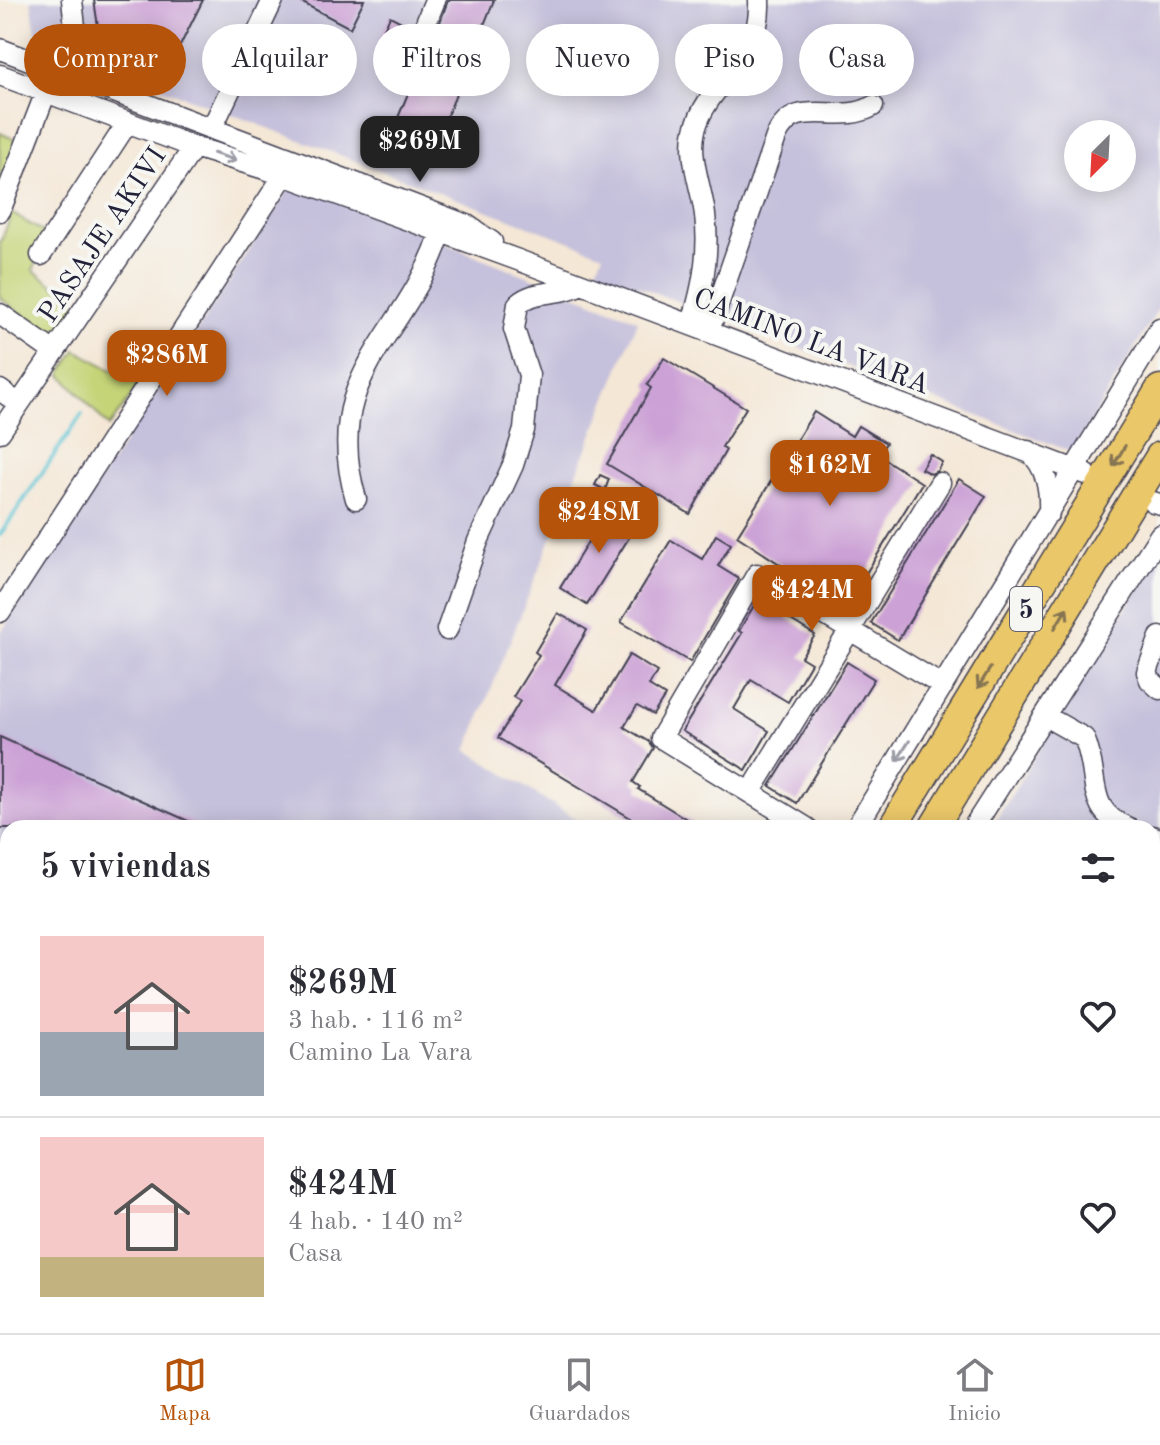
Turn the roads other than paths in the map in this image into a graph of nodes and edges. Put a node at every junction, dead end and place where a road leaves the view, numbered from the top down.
1 (72, 0) edge
2 (273, 0) edge
3 (435, 0) edge
4 (759, 0) edge
5 (427, 20) dead end
6 (75, 24) edge
7 (0, 49) edge
8 (24, 58) edge
9 (0, 75) edge
10 (24, 84) edge
11 (53, 96) edge
12 (56, 96) edge
13 (127, 96) edge
14 (873, 106) dead end
15 (128, 122) junction
16 (212, 128) junction
17 (194, 147) junction
18 (289, 166) junction
19 (0, 211) edge
20 (441, 232) junction
21 (41, 255) dead end
22 (518, 260) junction
23 (581, 284) junction
24 (0, 314) edge
25 (700, 328) junction
26 (1160, 328) edge
27 (54, 352) junction
28 (1160, 389) edge
29 (0, 390) edge
30 (19, 404) junction
31 (0, 432) edge
32 (1029, 451) junction
33 (1160, 456) edge
34 (1081, 472) junction
35 (940, 483) dead end
36 (356, 499) dead end
37 (1048, 514) junction
38 (1160, 535) edge
39 (0, 612) edge
40 (447, 630) dead end
41 (851, 630) junction
42 (1160, 637) edge
43 (943, 686) junction
44 (1160, 689) edge
45 (1045, 716) junction
46 (750, 793) junction
47 (794, 820) edge
48 (861, 820) edge
49 (897, 820) edge
50 (938, 820) edge
51 (978, 820) edge
52 (1111, 820) edge

1 - 6 street
2 - 16 street
3 - 5 street
4 - 25 street
7 - 8 street, CAMINO LA VARA
9 - 10 street, CAMINO LA VARA
11 - 19 street
12 - 15 street, CAMINO LA VARA
13 - 16 street, CAMINO LA VARA
14 - 25 street
15 - 17 street, CAMINO LA VARA
15 - 21 street
16 - 18 street, CAMINO LA VARA
17 -> 18 street, CAMINO LA VARA
17 - 27 street, PASAJE AKIVI
18 - 20 street, CAMINO LA VARA
18 - 22 street, CAMINO LA VARA
18 - 39 street
20 - 22 street, CAMINO LA VARA
20 - 36 street
22 - 23 street, CAMINO LA VARA
23 - 25 street, CAMINO LA VARA
23 - 40 street
24 - 27 street
25 - 32 street, CAMINO LA VARA
26 - 34 street
27 - 30 street, PASAJE AKIVI
28 -> 49 highway, 5
29 - 30 street
30 - 31 street, PASAJE AKIVI
32 - 34 street, CAMINO LA VARA
32 - 37 street
50 -> 33 highway, 5
34 - 37 street
35 - 41 street
37 - 43 street
38 - 45 street
41 - 43 street
41 - 46 street
41 - 46 street
42 - 44 street
43 -> 48 street
45 - 51 street
45 - 52 street
46 - 47 street

